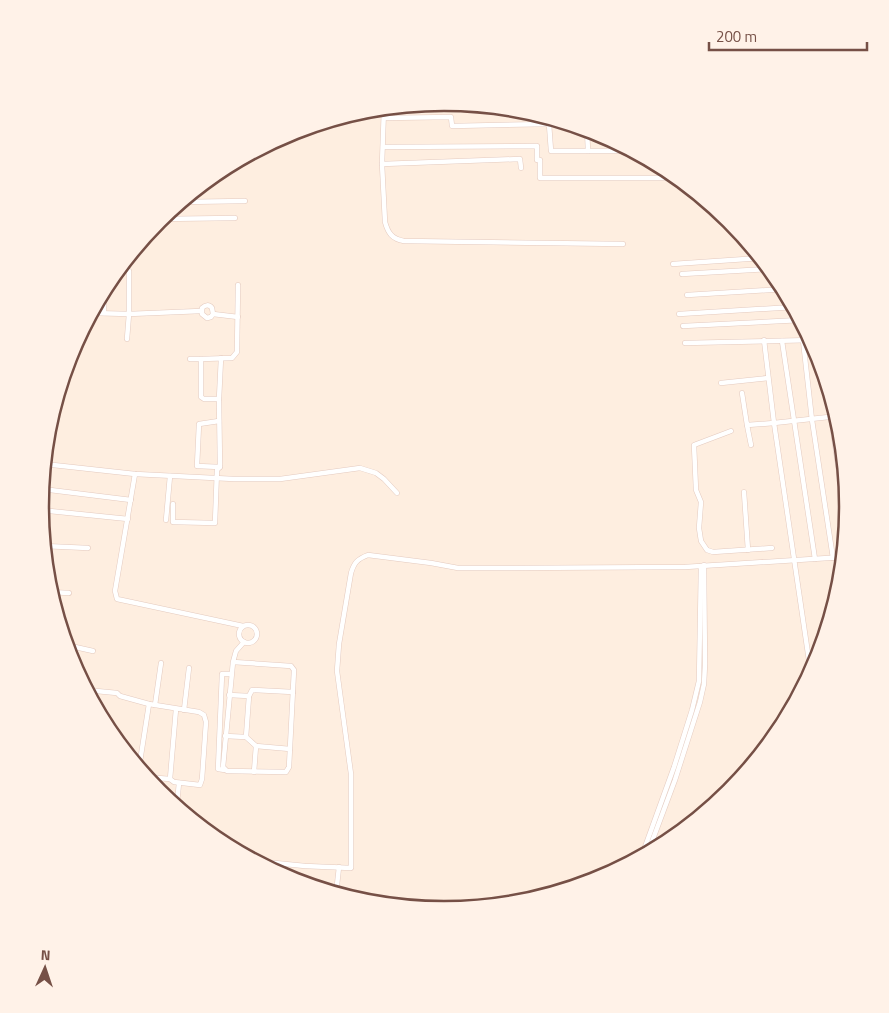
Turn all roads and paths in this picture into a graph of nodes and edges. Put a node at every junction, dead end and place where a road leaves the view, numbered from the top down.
1 (384, 118) joint
2 (547, 124) edge
3 (549, 125) edge
4 (587, 138) edge
5 (383, 147) junction
6 (588, 151) junction
7 (618, 151) edge
8 (382, 164) junction
9 (521, 168) dead end
10 (665, 178) edge
11 (245, 201) dead end
12 (193, 202) edge
13 (235, 218) dead end
14 (174, 219) edge
15 (623, 244) dead end
16 (752, 259) edge
17 (673, 264) dead end
18 (761, 270) edge
19 (129, 271) dead end
20 (682, 274) dead end
21 (238, 285) dead end
22 (775, 290) edge
23 (687, 295) dead end
24 (104, 306) edge
25 (786, 307) edge
26 (201, 311) junction
27 (100, 313) edge
28 (104, 313) junction
29 (129, 314) junction
30 (213, 314) junction
31 (679, 314) dead end
32 (238, 317) junction
33 (793, 320) edge
34 (683, 326) dead end
35 (127, 339) dead end
36 (764, 340) junction
37 (803, 340) joint
38 (782, 341) junction
39 (685, 343) dead end
40 (221, 358) junction
41 (190, 359) dead end
42 (201, 359) junction
43 (768, 378) junction
44 (720, 383) dead end
45 (742, 393) dead end
46 (219, 399) junction
47 (830, 417) joint
48 (812, 420) junction
49 (219, 421) junction
50 (794, 422) junction
51 (774, 424) junction
52 (747, 425) junction
53 (731, 430) dead end
54 (751, 445) dead end
55 (51, 465) edge
56 (220, 467) junction
57 (838, 470) edge
58 (135, 474) junction
59 (170, 476) junction
60 (216, 478) junction
61 (50, 490) edge
62 (744, 492) dead end
63 (397, 493) dead end
64 (131, 500) junction
65 (173, 504) dead end
66 (49, 511) edge
67 (128, 519) junction
68 (166, 520) dead end
69 (51, 546) edge
70 (88, 548) dead end
71 (772, 548) dead end
72 (748, 550) junction
73 (740, 551) junction
74 (833, 558) junction
75 (837, 558) edge
76 (815, 559) junction
77 (793, 560) junction
78 (741, 563) junction
79 (703, 566) junction
80 (58, 592) edge
81 (69, 593) dead end
82 (243, 626) junction
83 (244, 642) junction
84 (75, 647) edge
85 (93, 651) dead end
86 (809, 660) edge
87 (233, 662) junction
88 (161, 663) dead end
89 (190, 668) dead end
90 (232, 674) junction
91 (95, 692) edge
92 (293, 692) junction
93 (230, 695) junction
94 (249, 696) junction
95 (149, 704) junction
96 (155, 705) junction
97 (176, 709) junction
98 (184, 710) junction
99 (225, 736) junction
100 (246, 738) junction
101 (256, 746) junction
102 (290, 749) junction
103 (140, 759) edge
104 (224, 770) junction
105 (254, 772) junction
106 (157, 778) edge
107 (170, 779) junction
108 (179, 783) junction
109 (177, 798) edge
110 (651, 844) edge
111 (645, 847) edge
112 (272, 862) edge
113 (339, 867) junction
114 (337, 887) edge

1 - 2 street
1 - 5 street
3 - 6 street
4 - 6 street
5 - 8 street
5 - 10 street
6 - 7 street
8 - 9 street
8 - 15 street
11 - 12 street
13 - 14 street
16 - 17 street
18 - 20 street
19 - 29 street
21 - 32 street
22 - 23 street
24 - 28 street
25 - 31 street
26 - 29 street
26 - 30 street
26 - 30 street
27 - 28 street
28 - 29 street
29 - 35 street
30 - 32 street
32 - 40 street
33 - 34 street
36 - 38 street
36 - 39 street
36 - 43 street
37 - 38 street
37 - 48 street
38 - 50 street
40 - 42 street
40 - 46 street
41 - 42 street
42 - 46 street
43 - 44 street
43 - 51 street
45 - 52 street
46 - 49 street
47 - 48 street
47 - 57 street
48 - 50 street
48 - 74 street
49 - 56 street
49 - 56 street
50 - 51 street
50 - 76 street
51 - 52 street
51 - 77 street
52 - 54 street
53 - 73 street
55 - 58 street
56 - 60 street
58 - 59 street
58 - 64 street
59 - 60 street
59 - 68 street
60 - 63 street
60 - 65 street
61 - 64 street
62 - 72 street
64 - 67 street
66 - 67 street
67 - 82 street
69 - 70 street
71 - 72 street
72 - 73 street
73 - 78 street
74 - 75 street
74 - 76 street
76 - 77 street
77 - 78 street
77 - 86 street
78 - 79 street
79 - 110 street
79 - 111 street
79 - 113 street
80 - 81 street
82 - 83 street
82 - 83 street
83 - 87 street
84 - 85 street
87 - 90 street
87 - 92 street
88 - 96 street
89 - 98 street
90 - 93 street
90 - 104 street
91 - 95 street
92 - 94 street
92 - 102 street
93 - 94 street
93 - 99 street
94 - 100 street
95 - 96 street
95 - 103 street
96 - 97 street
97 - 98 street
97 - 107 street
98 - 108 street
99 - 100 street
99 - 104 street
100 - 101 street
101 - 102 street
101 - 105 street
102 - 105 street
104 - 105 street
106 - 107 street
107 - 108 street
108 - 109 street
112 - 113 street
113 - 114 street

